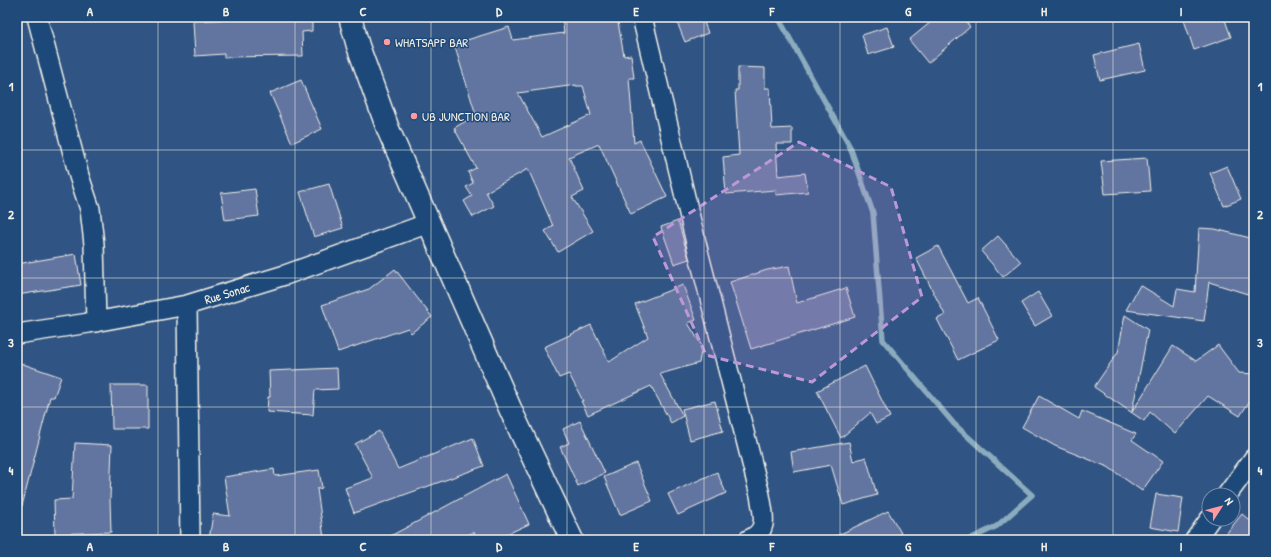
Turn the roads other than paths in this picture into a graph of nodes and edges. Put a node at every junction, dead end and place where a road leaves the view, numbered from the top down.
1 (37, 17) edge
2 (350, 17) edge
3 (642, 17) edge
4 (429, 223) junction
5 (187, 305) junction
6 (96, 322) junction
7 (17, 334) edge
8 (1254, 458) edge
9 (1233, 487) edge
10 (1204, 527) edge
11 (190, 540) edge
12 (572, 540) edge
13 (748, 540) edge
14 (1195, 540) edge

1 - 6 street
2 - 4 main road
3 - 13 street
4 - 5 street, Rue Sonac
4 - 12 main road
5 - 6 street, Rue Sonac
5 - 11 street
6 - 7 street, Rue Sonac
8 - 9 street
10 - 14 street

